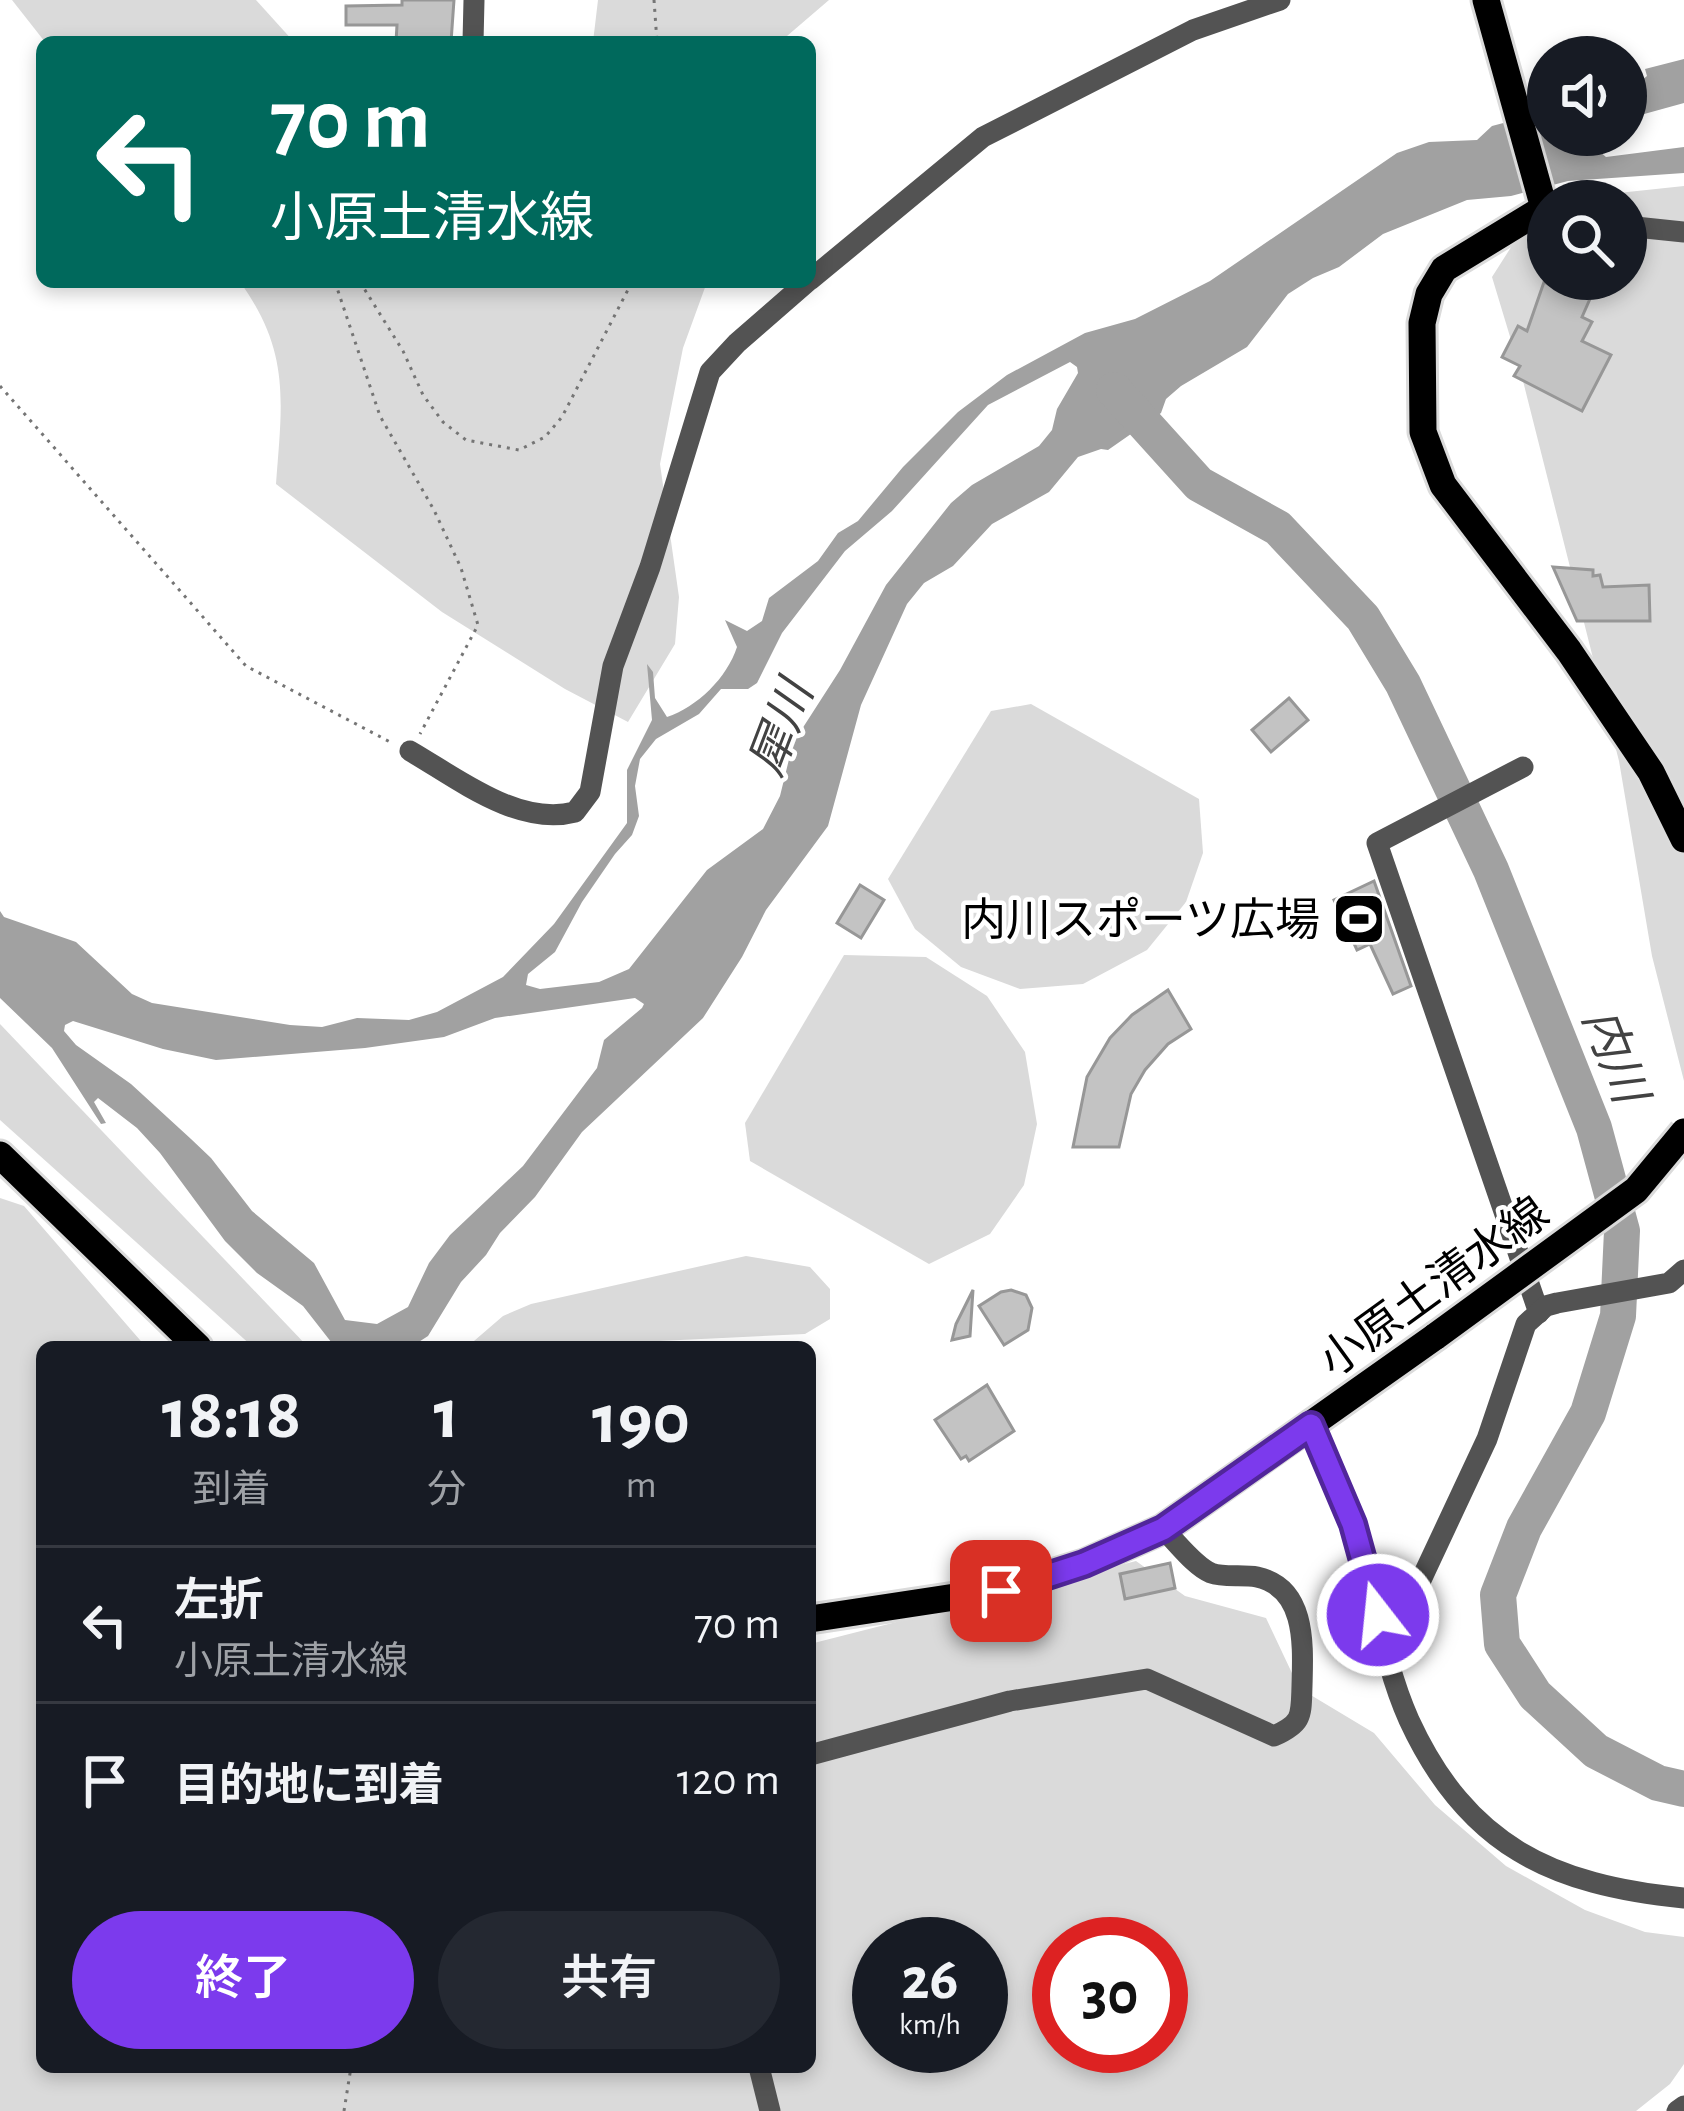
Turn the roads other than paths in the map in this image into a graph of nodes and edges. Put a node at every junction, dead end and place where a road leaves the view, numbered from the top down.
1 (474, 0) edge
2 (1280, 0) edge
3 (1486, 0) edge
4 (473, 36) edge
5 (1538, 180) edge
6 (1527, 216) edge
7 (1647, 228) edge
8 (1684, 232) edge
9 (816, 274) edge
10 (800, 288) edge
11 (410, 752) road end
12 (1522, 767) dead end
13 (1684, 839) edge
14 (1684, 1132) edge
15 (0, 1155) edge
16 (1676, 1276) edge
17 (1548, 1308) junction
18 (192, 1341) edge
19 (1311, 1425) junction
20 (1163, 1529) junction
21 (816, 1618) edge
22 (1391, 1660) junction
23 (816, 1753) edge
24 (1684, 1898) edge
25 (760, 2073) edge
26 (770, 2111) edge

1 - 4 street
2 - 9 street
3 - 5 main road
6 - 13 main road
7 - 8 street
10 - 11 street
12 - 17 street
14 - 19 main road, 小原土清水線, bridge
15 - 18 main road
16 - 17 street
17 - 22 street
19 - 20 main road, 小原土清水線
19 - 22 street
20 - 21 main road, 小原土清水線
20 - 23 street
22 - 24 street
25 - 26 street

